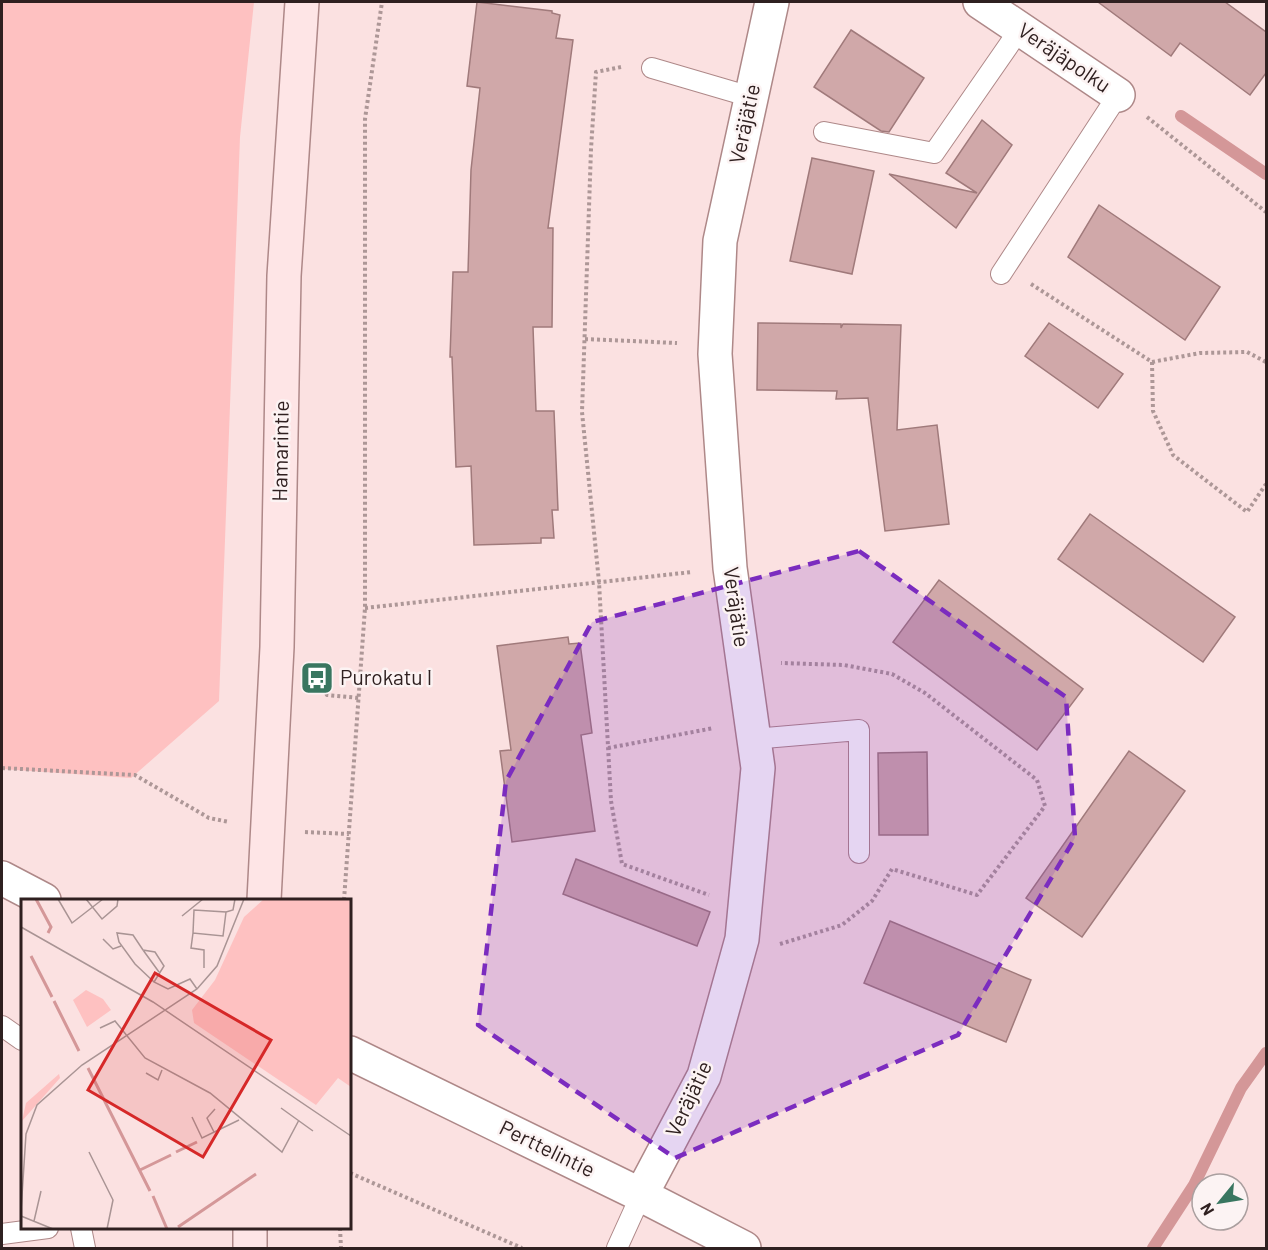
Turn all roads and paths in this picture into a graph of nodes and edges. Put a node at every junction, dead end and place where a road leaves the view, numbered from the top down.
1 (302, 2) edge
2 (382, 2) edge
3 (772, 2) edge
4 (980, 2) edge
5 (1020, 29) junction
6 (652, 68) joint
7 (1118, 95) junction
8 (752, 97) junction
9 (824, 132) dead end
10 (1266, 212) edge
11 (1003, 271) joint
12 (585, 339) junction
13 (715, 345) junction
14 (1152, 362) junction
15 (1266, 362) edge
16 (1266, 484) edge
17 (730, 568) junction
18 (599, 582) junction
19 (365, 608) junction
20 (743, 663) junction
21 (317, 678) dead end
22 (359, 698) junction
23 (753, 730) junction
24 (609, 748) junction
25 (2, 768) edge
26 (267, 831) junction
27 (349, 834) junction
28 (859, 854) dead end
29 (2, 878) edge
30 (715, 897) dead end
31 (42, 899) edge
32 (264, 899) edge
33 (345, 899) edge
34 (736, 958) junction
35 (2, 1026) edge
36 (21, 1039) edge
37 (351, 1053) edge
38 (351, 1173) edge
39 (641, 1195) junction
40 (35, 1229) edge
41 (81, 1229) edge
42 (250, 1229) edge
43 (340, 1229) edge
44 (2, 1234) edge
45 (86, 1248) edge
46 (250, 1248) edge
47 (341, 1248) edge
48 (522, 1248) edge
49 (617, 1248) edge
50 (744, 1248) edge

1 - 26 street, Hamarintie
2 - 19 path
3 - 8 street, Veräjätie
4 - 5 street, Veräjäpolku
5 - 7 street, Veräjäpolku
5 - 9 lane
6 - 8 lane
6 - 12 path
7 - 10 path
7 - 11 lane
8 - 13 street, Veräjätie
11 - 14 path
12 - 13 path
12 - 18 path
13 - 17 street, Veräjätie
14 - 15 path
14 - 16 path
17 - 18 path
17 - 20 street, Veräjätie
18 - 19 path
18 - 24 path
19 - 22 path
20 - 23 street, Veräjätie
20 - 34 path
21 - 22 path
22 - 27 path
23 - 24 path
23 - 28 lane
23 - 34 street, Veräjätie
24 - 30 path
25 - 26 path
26 - 27 path
26 - 32 street, Hamarintie
27 - 33 path
29 - 31 street
34 - 39 street, Veräjätie
35 - 36 lane
37 - 39 street, Perttelintie
38 - 48 path
39 - 49 lane
39 - 50 street, Perttelintie
40 - 44 lane
41 - 45 lane
42 - 46 street
43 - 47 path

